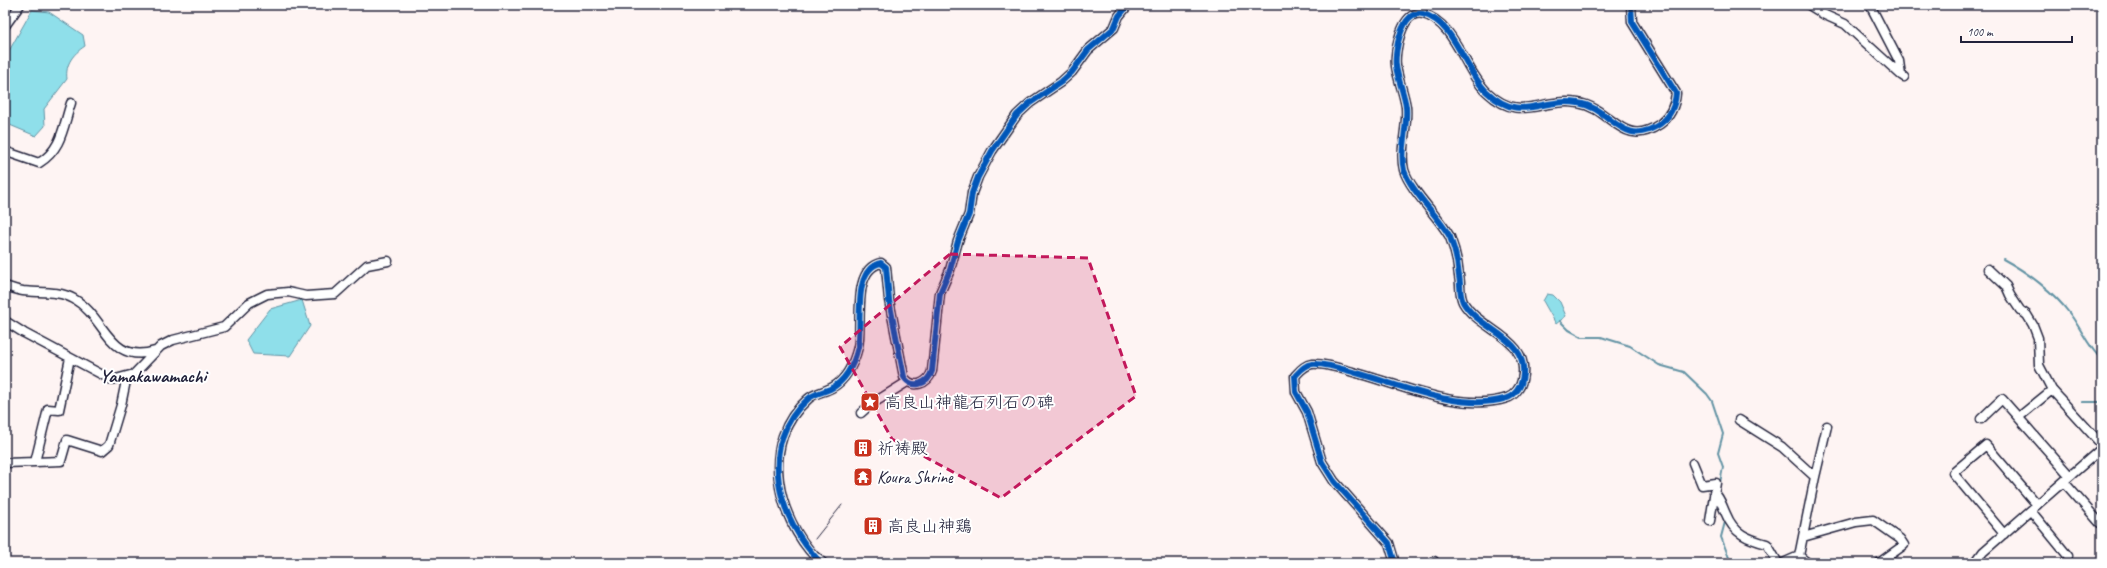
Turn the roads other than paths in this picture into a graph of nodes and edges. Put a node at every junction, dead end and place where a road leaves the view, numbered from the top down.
1 (20, 5) edge
2 (1128, 5) edge
3 (1631, 5) edge
4 (1809, 5) edge
5 (1870, 5) edge
6 (5, 26) edge
7 (71, 103) dead end
8 (5, 154) edge
9 (388, 261) dead end
10 (1988, 269) dead end
11 (5, 286) edge
12 (5, 321) edge
13 (156, 351) junction
14 (70, 358) junction
15 (126, 376) junction
16 (907, 382) junction
17 (2052, 390) junction
18 (861, 413) dead end
19 (2020, 417) junction
20 (1981, 419) dead end
21 (1739, 420) dead end
22 (1827, 426) dead end
23 (2102, 446) edge
24 (35, 462) junction
25 (5, 463) edge
26 (1693, 463) dead end
27 (1815, 477) junction
28 (2067, 479) junction
29 (1717, 495) junction
30 (2034, 508) junction
31 (1710, 521) dead end
32 (2100, 523) dead end
33 (2004, 534) junction
34 (1803, 537) junction
35 (1799, 556) junction
36 (2068, 556) dead end
37 (819, 561) edge
38 (1395, 563) edge
39 (1778, 563) edge
40 (1783, 563) edge
41 (1808, 563) edge
42 (1879, 563) edge
43 (1975, 563) edge

1 - 6 street
2 - 16 street
3 - 38 street
4 - 5 street
7 - 8 street
9 - 13 street
10 - 17 street
11 - 13 street
12 - 14 street
13 - 15 street
14 - 15 street
14 - 24 street
15 - 24 street
16 - 18 street
16 - 37 street
17 - 19 street
17 - 23 street
19 - 20 street
19 - 28 street
21 - 27 street
22 - 27 street
23 - 28 street
24 - 25 street
26 - 29 street
27 - 34 street
28 - 30 street
28 - 32 street
29 - 31 street
29 - 39 street
30 - 33 street
30 - 33 street
30 - 36 street
33 - 43 street
34 - 35 street
34 - 42 street
35 - 40 street
35 - 41 street

